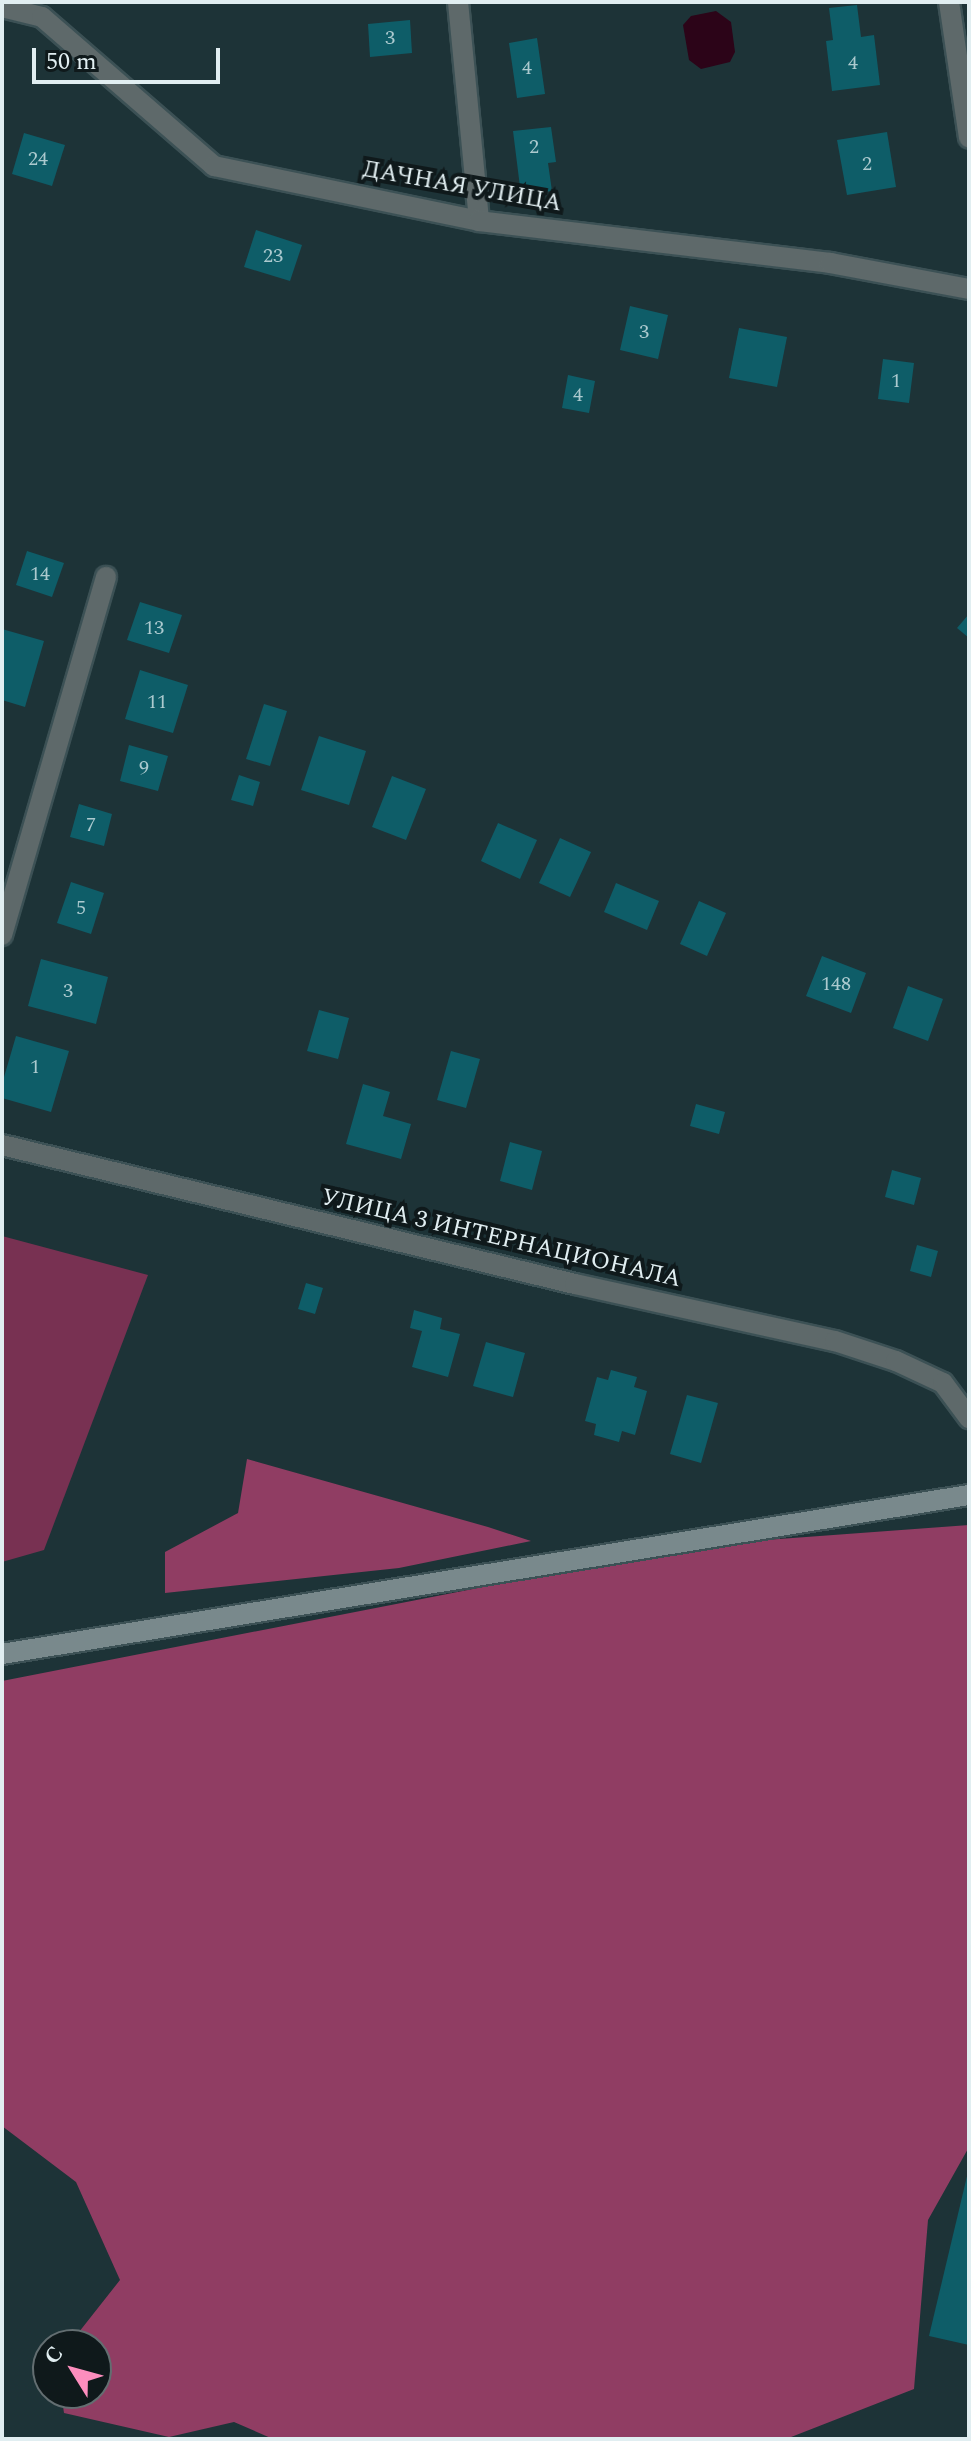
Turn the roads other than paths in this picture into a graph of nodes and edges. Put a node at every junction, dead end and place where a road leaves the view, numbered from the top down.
1 (458, 2) edge
2 (949, 2) edge
3 (2, 7) edge
4 (969, 138) edge
5 (479, 221) junction
6 (969, 289) edge
7 (106, 577) dead end
8 (2, 935) edge
9 (2, 1145) edge
10 (969, 1418) edge
11 (969, 1495) edge
12 (2, 1654) edge

1 - 5 street
2 - 4 street
3 - 5 street, ДАЧНАЯ УЛИЦА
5 - 6 street, ДАЧНАЯ УЛИЦА
7 - 8 street
9 - 10 street, УЛИЦА 3 ИНТЕРНАЦИОНАЛА
11 - 12 street

